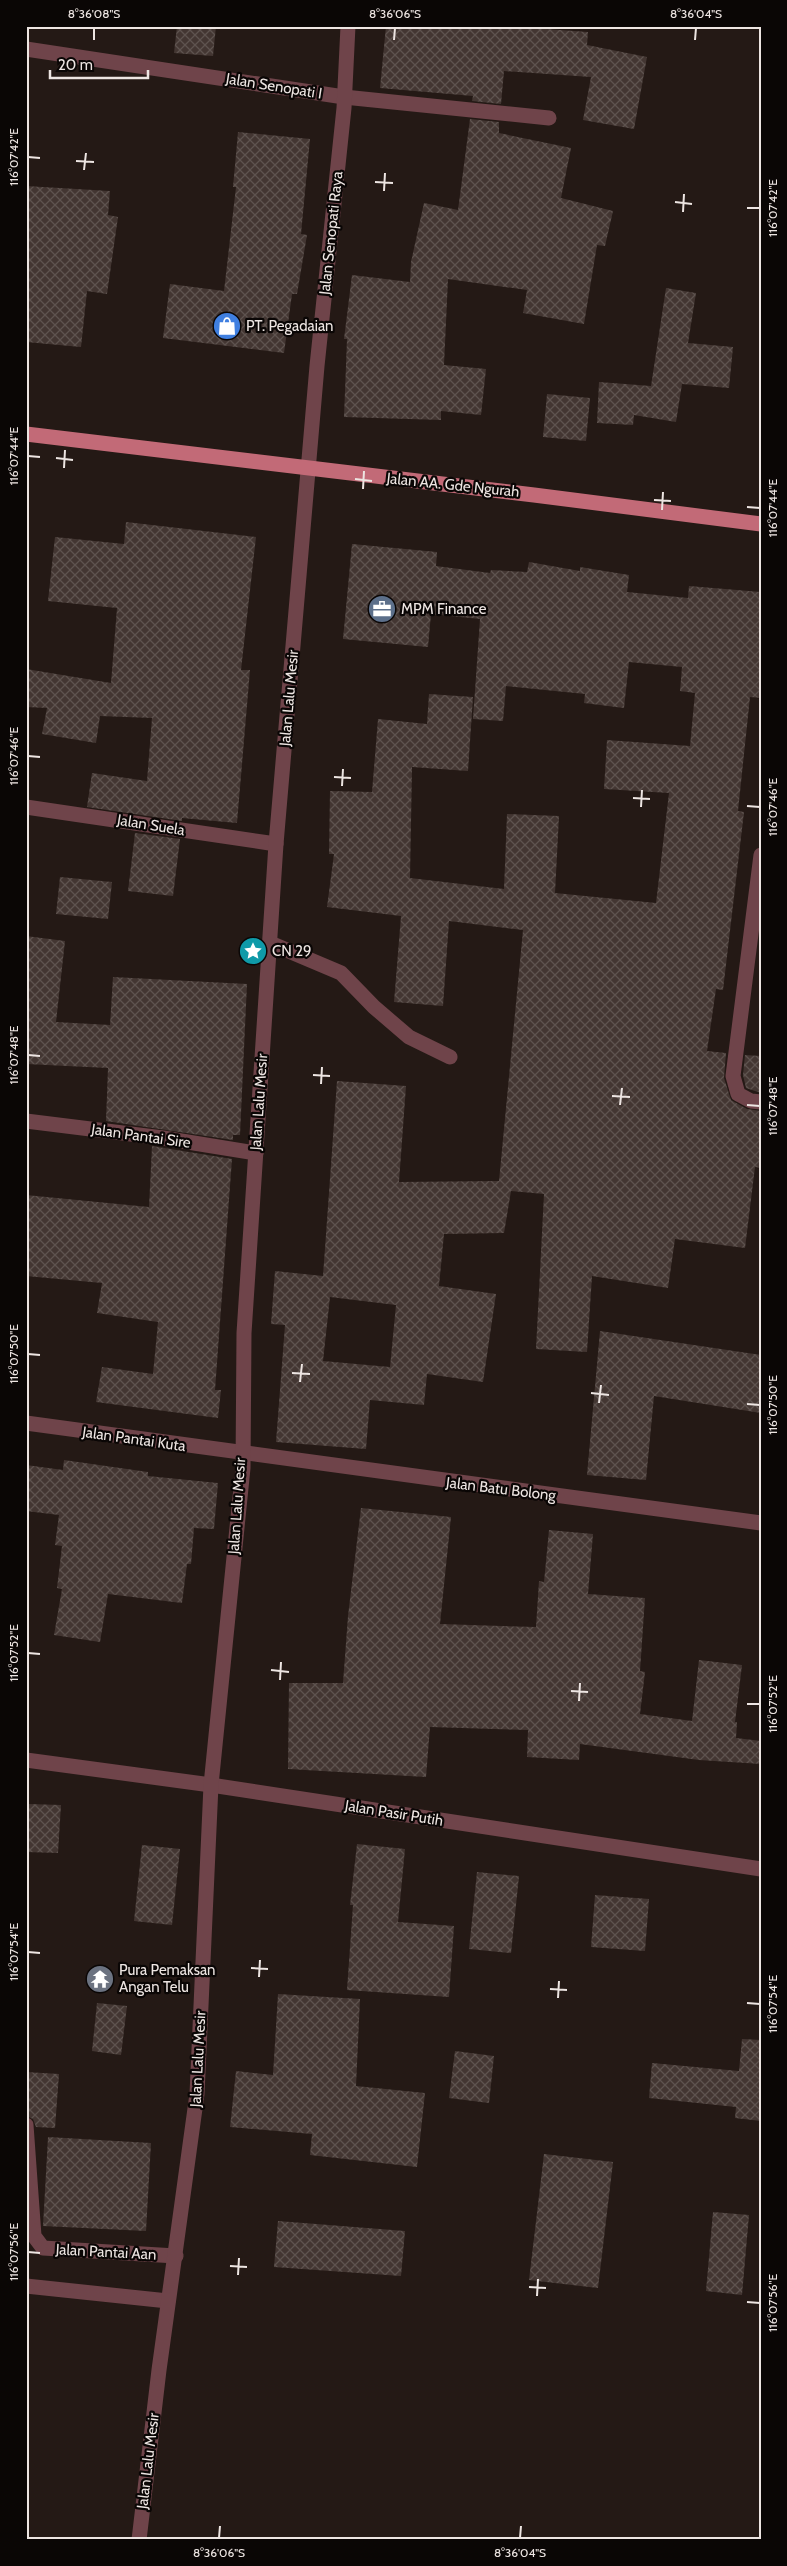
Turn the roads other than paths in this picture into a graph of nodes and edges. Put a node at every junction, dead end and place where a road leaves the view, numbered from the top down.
1 (348, 26) edge
2 (26, 49) edge
3 (344, 97) junction
4 (549, 118) dead end
5 (26, 434) edge
6 (309, 469) junction
7 (761, 524) edge
8 (26, 807) edge
9 (276, 844) junction
10 (761, 855) edge
11 (270, 943) junction
12 (450, 1058) dead end
13 (761, 1102) edge
14 (26, 1121) edge
15 (256, 1153) junction
16 (26, 1423) edge
17 (242, 1452) junction
18 (761, 1523) edge
19 (26, 1760) edge
20 (211, 1785) junction
21 (761, 1869) edge
22 (26, 2125) edge
23 (176, 2256) junction
24 (26, 2286) edge
25 (168, 2301) junction
26 (139, 2540) edge

1 - 3 street, Jalan Senopati Raya
2 - 3 street, Jalan Senopati I
3 - 4 street, Jalan Senopati I
3 - 6 street, Jalan Senopati Raya
5 - 6 main road, Jalan AA. Gde Ngurah
6 - 7 main road, Jalan AA. Gde Ngurah
6 - 9 street, Jalan Lalu Mesir
8 - 9 street, Jalan Suela
9 - 11 street, Jalan Lalu Mesir
10 - 13 street
11 - 12 street
11 - 15 street, Jalan Lalu Mesir
14 - 15 street, Jalan Pantai Sire
15 - 17 street, Jalan Lalu Mesir
16 - 17 street, Jalan Pantai Kuta
17 - 18 street, Jalan Batu Bolong
17 - 20 street, Jalan Lalu Mesir
19 - 20 street, Jalan Pasir Putih
20 - 21 street, Jalan Pasir Putih
20 - 23 street, Jalan Lalu Mesir
22 - 23 street, Jalan Pantai Aan
23 - 25 street, Jalan Lalu Mesir
24 - 25 street
25 - 26 street, Jalan Lalu Mesir

